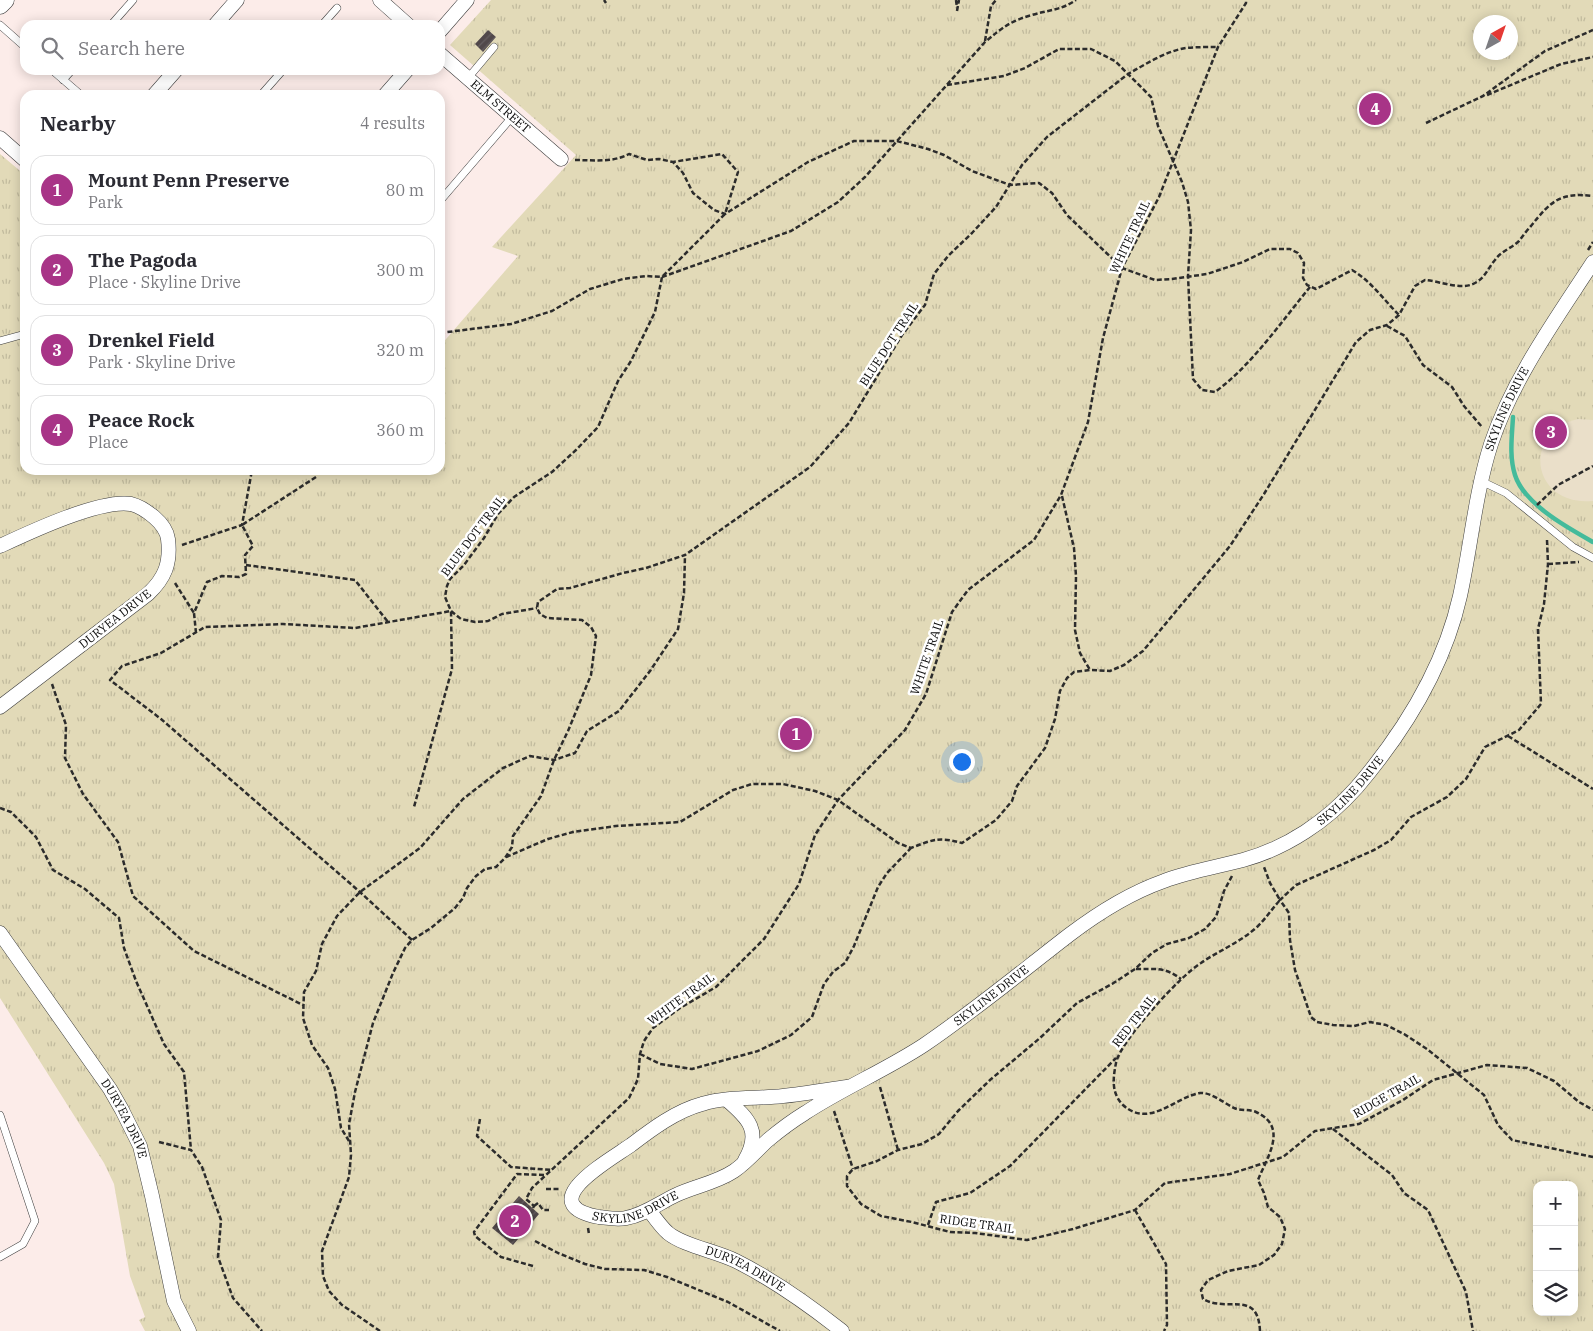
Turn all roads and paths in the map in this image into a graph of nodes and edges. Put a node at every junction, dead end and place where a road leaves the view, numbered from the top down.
1 (5, 0) edge
2 (133, 0) edge
3 (237, 0) edge
4 (380, 0) edge
5 (468, 0) edge
6 (956, 0) edge
7 (960, 0) edge
8 (996, 0) edge
9 (1076, 0) edge
10 (1246, 0) edge
11 (0, 6) edge
12 (337, 8) dead end
13 (115, 20) edge
14 (219, 20) edge
15 (326, 20) edge
16 (402, 20) edge
17 (0, 25) edge
18 (445, 25) edge
19 (1593, 30) edge
20 (985, 42) junction
21 (20, 43) edge
22 (494, 47) dead end
23 (1218, 47) junction
24 (1593, 57) edge
25 (445, 58) edge
26 (1128, 74) junction
27 (58, 75) edge
28 (68, 75) edge
29 (172, 75) edge
30 (279, 75) edge
31 (403, 75) edge
32 (468, 78) junction
33 (63, 80) junction
34 (947, 85) junction
35 (75, 90) edge
36 (158, 90) edge
37 (265, 90) edge
38 (389, 90) edge
39 (1483, 96) junction
40 (512, 117) junction
41 (1426, 123) dead end
42 (0, 138) edge
43 (897, 142) junction
44 (20, 156) edge
45 (561, 159) joint
46 (673, 162) junction
47 (1172, 163) junction
48 (1010, 185) junction
49 (445, 195) edge
50 (1593, 196) edge
51 (725, 214) junction
52 (1593, 242) edge
53 (1590, 256) edge
54 (1122, 268) junction
55 (1188, 276) junction
56 (662, 277) junction
57 (1310, 287) junction
58 (1399, 315) junction
59 (1387, 325) junction
60 (445, 332) edge
61 (20, 335) edge
62 (0, 341) edge
63 (1487, 420) dead end
64 (1593, 466) edge
65 (251, 475) edge
66 (316, 477) dead end
67 (1481, 481) junction
68 (1061, 495) junction
69 (1540, 502) dead end
70 (1542, 522) junction
71 (242, 525) junction
72 (0, 546) edge
73 (170, 551) junction
74 (685, 555) junction
75 (1593, 558) edge
76 (1584, 562) dead end
77 (1548, 564) junction
78 (246, 565) junction
79 (166, 569) junction
80 (537, 608) junction
81 (451, 611) junction
82 (194, 613) junction
83 (388, 622) junction
84 (196, 633) junction
85 (1090, 670) junction
86 (47, 671) junction
87 (0, 707) edge
88 (1508, 736) junction
89 (554, 760) junction
90 (1593, 789) edge
91 (838, 800) junction
92 (414, 807) dead end
93 (0, 808) edge
94 (912, 848) junction
95 (1261, 854) junction
96 (505, 858) junction
97 (1240, 861) junction
98 (360, 892) junction
99 (1280, 900) junction
100 (0, 933) edge
101 (412, 940) junction
102 (1135, 969) junction
103 (1182, 979) junction
104 (303, 1006) junction
105 (640, 1054) junction
106 (1117, 1057) junction
107 (876, 1072) junction
108 (1455, 1072) junction
109 (847, 1088) junction
110 (830, 1098) junction
111 (727, 1100) junction
112 (1593, 1110) edge
113 (0, 1115) edge
114 (480, 1119) dead end
115 (1332, 1128) junction
116 (159, 1142) dead end
117 (350, 1142) junction
118 (191, 1150) junction
119 (898, 1150) junction
120 (1593, 1158) edge
121 (1265, 1162) junction
122 (742, 1165) junction
123 (853, 1169) junction
124 (552, 1170) junction
125 (547, 1175) junction
126 (549, 1210) dead end
127 (649, 1210) junction
128 (1135, 1210) junction
129 (928, 1226) junction
130 (535, 1241) dead end
131 (0, 1257) edge
132 (533, 1266) dead end
133 (189, 1331) edge
134 (262, 1331) edge
135 (380, 1331) edge
136 (780, 1331) edge
137 (842, 1331) edge
138 (1164, 1331) edge
139 (1260, 1331) edge
140 (1473, 1331) edge

1 - 11 street
2 - 13 lane
3 - 14 street
4 - 16 street
5 - 18 street
6 - 7 path
8 - 20 path
9 - 20 path
10 - 23 path, WHITE TRAIL
12 - 15 lane
17 - 21 lane
19 - 39 path
20 - 34 path
22 - 32 lane
23 - 26 path, BLUE DOT TRAIL
23 - 47 path, WHITE TRAIL
24 - 39 path
25 - 32 street, ELM STREET
26 - 34 path
26 - 47 path
26 - 48 path, BLUE DOT TRAIL
27 - 33 lane
28 - 33 lane
29 - 36 street
30 - 37 lane
31 - 38 street
32 - 40 street, ELM STREET
33 - 35 lane
34 - 43 path
39 - 41 path
40 - 45 street, ELM STREET
40 - 49 lane
42 - 44 street
43 - 48 path
43 - 51 path
43 - 56 path
45 - 46 path
46 - 51 path
46 - 51 path
47 - 54 path, WHITE TRAIL
47 - 55 path
48 - 54 path
48 - 74 path, BLUE DOT TRAIL
50 - 58 path
51 - 56 path
52 - 53 path
53 - 67 street, SKYLINE DRIVE
54 - 55 path
54 - 68 path, WHITE TRAIL
55 - 57 path
55 - 57 path
56 - 60 path
56 - 81 path, BLUE DOT TRAIL
57 - 58 path
58 - 59 path
59 - 63 path
59 - 85 path
61 - 62 lane
64 - 69 path
65 - 71 path
66 - 71 path
67 - 70 lane
67 - 95 street, SKYLINE DRIVE
68 - 85 path
68 - 91 path, WHITE TRAIL
70 - 75 lane
70 - 77 path, RED TRAIL
71 - 73 path
71 - 78 path
72 - 73 street, DURYEA DRIVE
73 - 79 street, DURYEA DRIVE
74 - 80 path, BLUE DOT TRAIL
74 - 89 path
76 - 77 path
77 - 88 path, RED TRAIL
78 - 82 path
78 - 83 path
79 - 82 path
79 - 86 street, DURYEA DRIVE
80 - 81 path
80 - 89 path
81 - 83 path
81 - 92 path, BLUE DOT TRAIL
82 - 84 path
83 - 84 path
84 - 98 path
85 - 94 path
86 - 87 street, DURYEA DRIVE
86 - 104 path
88 - 90 path
88 - 99 path, RED TRAIL
89 - 96 path
89 - 98 path
91 - 94 path
91 - 96 path
91 - 105 path, WHITE TRAIL
93 - 118 path
94 - 105 path
95 - 97 street, SKYLINE DRIVE
95 - 99 path
96 - 101 path
97 - 102 path
97 - 107 street, SKYLINE DRIVE
98 - 101 path
98 - 104 path
99 - 103 path, RED TRAIL
99 - 108 path
100 - 133 street, DURYEA DRIVE
101 - 117 path
102 - 103 path
102 - 119 path
103 - 106 path, RED TRAIL
104 - 117 path
105 - 124 path, WHITE TRAIL
106 - 121 path, RED TRAIL
106 - 129 path
107 - 109 street, SKYLINE DRIVE
107 - 119 path
108 - 112 path, RIDGE TRAIL
108 - 115 path, RIDGE TRAIL
108 - 120 path
109 - 110 street, SKYLINE DRIVE
109 - 111 street, SKYLINE DRIVE
110 - 122 street, SKYLINE DRIVE
110 - 123 path
111 - 122 street
111 - 127 street, SKYLINE DRIVE
113 - 131 lane
114 - 124 path
115 - 121 path, RIDGE TRAIL
115 - 140 path
116 - 118 path
117 - 135 path
118 - 134 path
119 - 123 path
121 - 128 path, RIDGE TRAIL
121 - 139 path, RED TRAIL
122 - 127 street, SKYLINE DRIVE
123 - 129 path, RIDGE TRAIL
124 - 125 path, WHITE TRAIL
125 - 126 path, WHITE TRAIL
125 - 132 path
127 - 137 street, DURYEA DRIVE
128 - 129 path, RIDGE TRAIL
128 - 138 path
130 - 136 path

